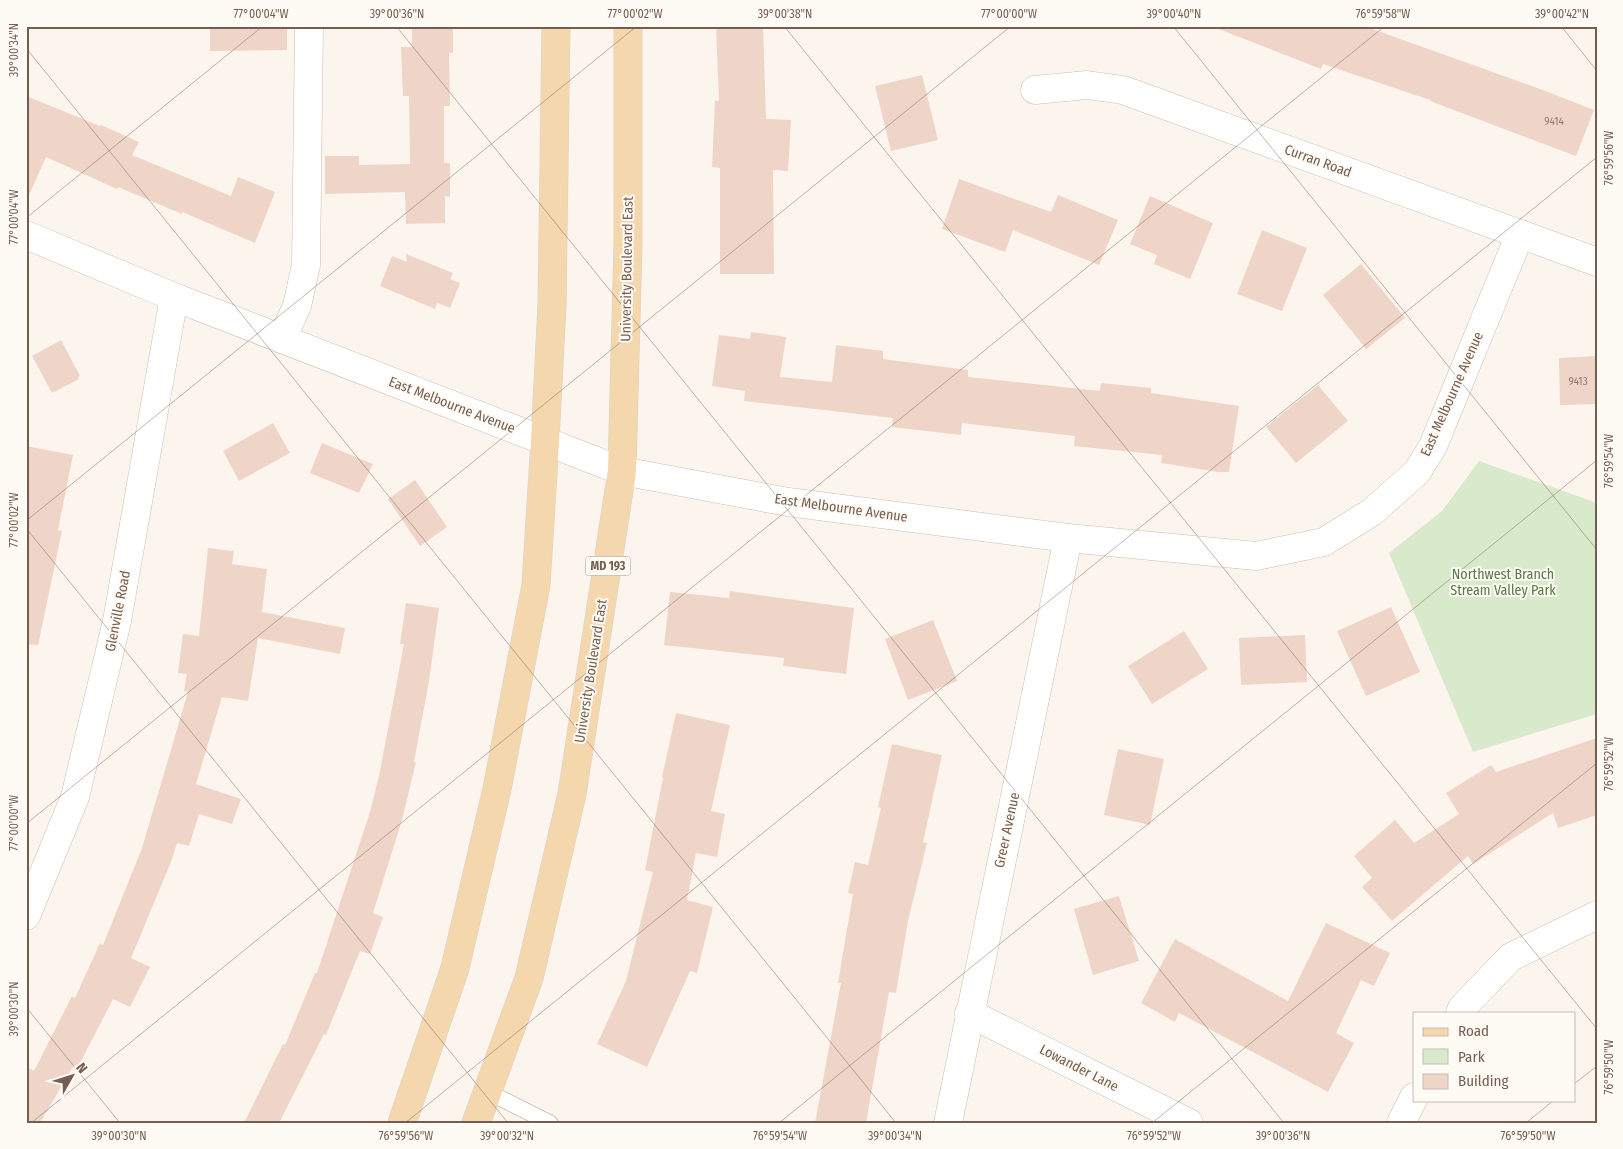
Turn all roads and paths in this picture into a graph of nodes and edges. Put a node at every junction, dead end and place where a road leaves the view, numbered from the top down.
1 (308, 26) edge
2 (556, 26) edge
3 (628, 26) edge
4 (1035, 90) dead end
5 (1520, 234) junction
6 (26, 235) edge
7 (1597, 262) edge
8 (174, 297) junction
9 (282, 339) junction
10 (545, 441) junction
11 (622, 471) junction
12 (1068, 538) junction
13 (1597, 915) edge
14 (26, 916) edge
15 (969, 1012) junction
16 (1460, 1012) edge
17 (488, 1092) junction
18 (1413, 1099) edge
19 (402, 1123) edge
20 (476, 1123) edge
21 (550, 1123) edge
22 (948, 1123) edge
23 (1189, 1123) edge
24 (1401, 1123) edge

1 - 9 street
2 - 10 main road
3 - 11 main road, University Boulevard East / MD 193
4 - 5 street, Curran Road
5 - 7 street, Curran Road
5 - 12 street, East Melbourne Avenue
6 - 8 street, East Melbourne Avenue
8 - 9 street, East Melbourne Avenue
8 - 14 street, Glenville Road
9 - 10 street, East Melbourne Avenue
10 - 11 street, East Melbourne Avenue
10 - 19 main road
11 - 12 street, East Melbourne Avenue
11 - 17 main road, University Boulevard East / MD 193
12 - 15 street, Greer Avenue
13 - 16 street
15 - 22 street, Greer Avenue
15 - 23 street, Lowander Lane
17 - 20 main road, University Boulevard East / MD 193
17 - 21 lane
18 - 24 street

